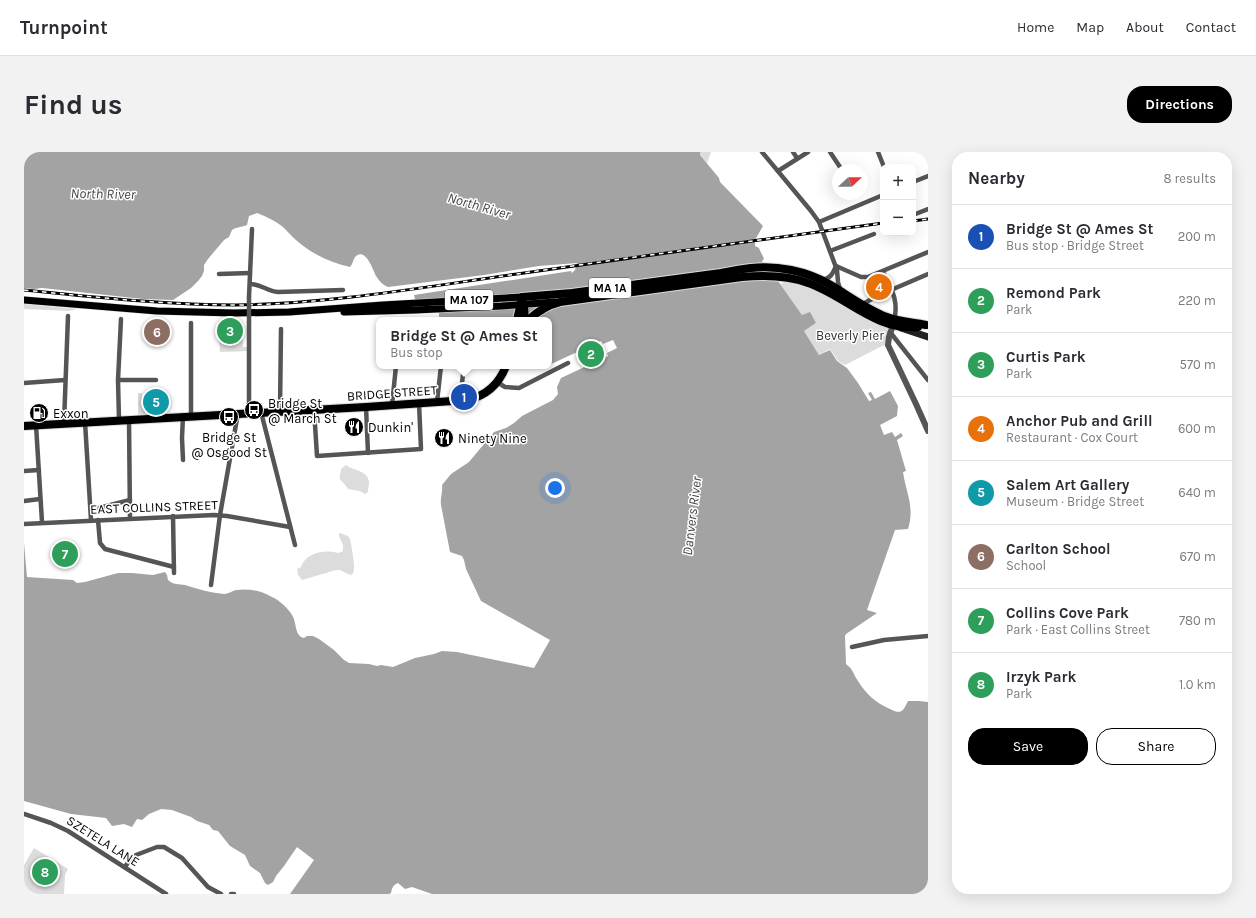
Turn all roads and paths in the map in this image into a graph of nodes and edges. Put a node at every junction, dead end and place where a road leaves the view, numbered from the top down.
1 (762, 152) edge
2 (793, 152) edge
3 (808, 152) edge
4 (830, 152) edge
5 (878, 152) edge
6 (798, 158) junction
7 (838, 164) edge
8 (883, 164) edge
9 (778, 171) junction
10 (928, 176) edge
11 (916, 181) edge
12 (880, 196) edge
13 (928, 209) edge
14 (916, 214) edge
15 (819, 222) junction
16 (252, 229) dead end
17 (874, 234) dead end
18 (830, 251) junction
19 (928, 252) edge
20 (836, 266) junction
21 (250, 272) junction
22 (883, 272) junction
23 (219, 274) dead end
24 (928, 274) edge
25 (800, 276) junction
26 (699, 279) junction
27 (822, 280) junction
28 (250, 284) junction
29 (343, 290) dead end
30 (892, 290) junction
31 (840, 291) junction
32 (24, 300) edge
33 (522, 302) junction
34 (560, 302) junction
35 (863, 304) junction
36 (68, 316) dead end
37 (518, 317) edge
38 (525, 317) edge
39 (530, 317) edge
40 (121, 319) dead end
41 (191, 324) dead end
42 (894, 326) junction
43 (927, 326) edge
44 (281, 329) dead end
45 (928, 337) edge
46 (568, 363) dead end
47 (396, 369) edge
48 (441, 369) edge
49 (464, 369) edge
50 (505, 369) edge
51 (66, 380) junction
52 (118, 380) junction
53 (156, 380) dead end
54 (928, 380) edge
55 (497, 382) junction
56 (24, 383) edge
57 (460, 400) junction
58 (437, 402) junction
59 (419, 403) junction
60 (392, 405) junction
61 (366, 407) junction
62 (314, 409) junction
63 (280, 411) junction
64 (261, 412) junction
65 (238, 413) junction
66 (249, 413) junction
67 (187, 416) junction
68 (119, 420) junction
69 (129, 420) junction
70 (85, 422) junction
71 (64, 423) junction
72 (36, 425) junction
73 (24, 426) edge
74 (928, 431) edge
75 (368, 453) junction
76 (183, 460) dead end
77 (39, 470) junction
78 (24, 471) edge
79 (40, 499) junction
80 (130, 500) junction
81 (24, 501) edge
82 (91, 510) junction
83 (220, 515) junction
84 (173, 516) junction
85 (130, 518) junction
86 (91, 520) junction
87 (98, 520) junction
88 (42, 522) junction
89 (24, 524) edge
90 (290, 526) junction
91 (295, 545) dead end
92 (174, 567) junction
93 (174, 573) dead end
94 (211, 585) dead end
95 (928, 636) edge
96 (852, 647) dead end
97 (24, 814) edge
98 (125, 867) junction
99 (166, 894) edge
100 (221, 894) edge
101 (231, 894) edge
102 (234, 894) edge

1 - 9 street
2 - 6 street
3 - 6 street
4 - 7 street
5 - 8 street
6 - 9 street
9 - 15 street
10 - 11 street
12 - 15 street
13 - 14 street
15 - 18 street
16 - 21 street
17 - 18 street
18 - 20 street
19 - 22 street
20 - 22 street
20 - 27 street
20 - 31 street
21 - 23 street
21 - 28 street
22 - 30 street
24 - 30 street
25 - 26 highway, MA 1A
25 - 27 highway, MA 1A
25 - 42 highway, MA 1A
26 - 33 highway, MA 1A
26 - 34 highway, MA 1A
27 - 31 highway, MA 1A
28 - 29 street
28 - 66 street, bridge
30 - 35 street
30 - 42 street
31 - 35 highway, MA 1A
32 - 33 main road, MA 107
33 - 34 main road, MA 107
33 - 37 highway
33 - 38 main road
34 - 39 highway, MA 1A
35 - 42 highway, MA 1A
36 - 51 street
40 - 52 street
41 - 67 street
42 - 43 highway, MA 1A
42 - 45 main road
42 - 54 street
42 - 74 street
44 - 63 street
46 - 55 street
47 - 60 street
48 - 58 street
49 - 57 street
50 - 55 highway, BRIDGE STREET
51 - 56 street
51 - 71 street
52 - 53 street
52 - 68 street
55 - 57 highway, BRIDGE STREET
57 - 58 highway, BRIDGE STREET
58 - 59 highway, BRIDGE STREET
59 - 60 highway, BRIDGE STREET
59 - 75 street
60 - 61 highway, BRIDGE STREET
61 - 62 highway, BRIDGE STREET
61 - 75 street
62 - 63 highway, BRIDGE STREET
62 - 75 street
63 - 64 highway, BRIDGE STREET
64 - 66 highway, BRIDGE STREET
64 - 90 street
65 - 66 highway, BRIDGE STREET
65 - 67 highway, BRIDGE STREET
65 - 83 street
67 - 69 highway, BRIDGE STREET
67 - 76 street
68 - 69 highway, BRIDGE STREET
68 - 70 highway, BRIDGE STREET
69 - 80 street
70 - 71 highway, BRIDGE STREET
70 - 82 street
71 - 72 highway, BRIDGE STREET
72 - 73 highway, BRIDGE STREET
72 - 77 street
77 - 78 street
77 - 79 street
79 - 81 street
79 - 88 street
80 - 82 street
80 - 85 street
82 - 86 street
83 - 84 street, EAST COLLINS STREET
83 - 90 street, EAST COLLINS STREET
83 - 94 street
84 - 85 street, EAST COLLINS STREET
84 - 92 street
85 - 87 street, EAST COLLINS STREET
86 - 87 street, EAST COLLINS STREET
86 - 88 street, EAST COLLINS STREET
87 - 92 street
88 - 89 street, EAST COLLINS STREET
90 - 91 street
92 - 93 street
95 - 96 street
97 - 98 street, SZETELA LANE
98 - 99 street, SZETELA LANE
98 - 100 street
101 - 102 street

